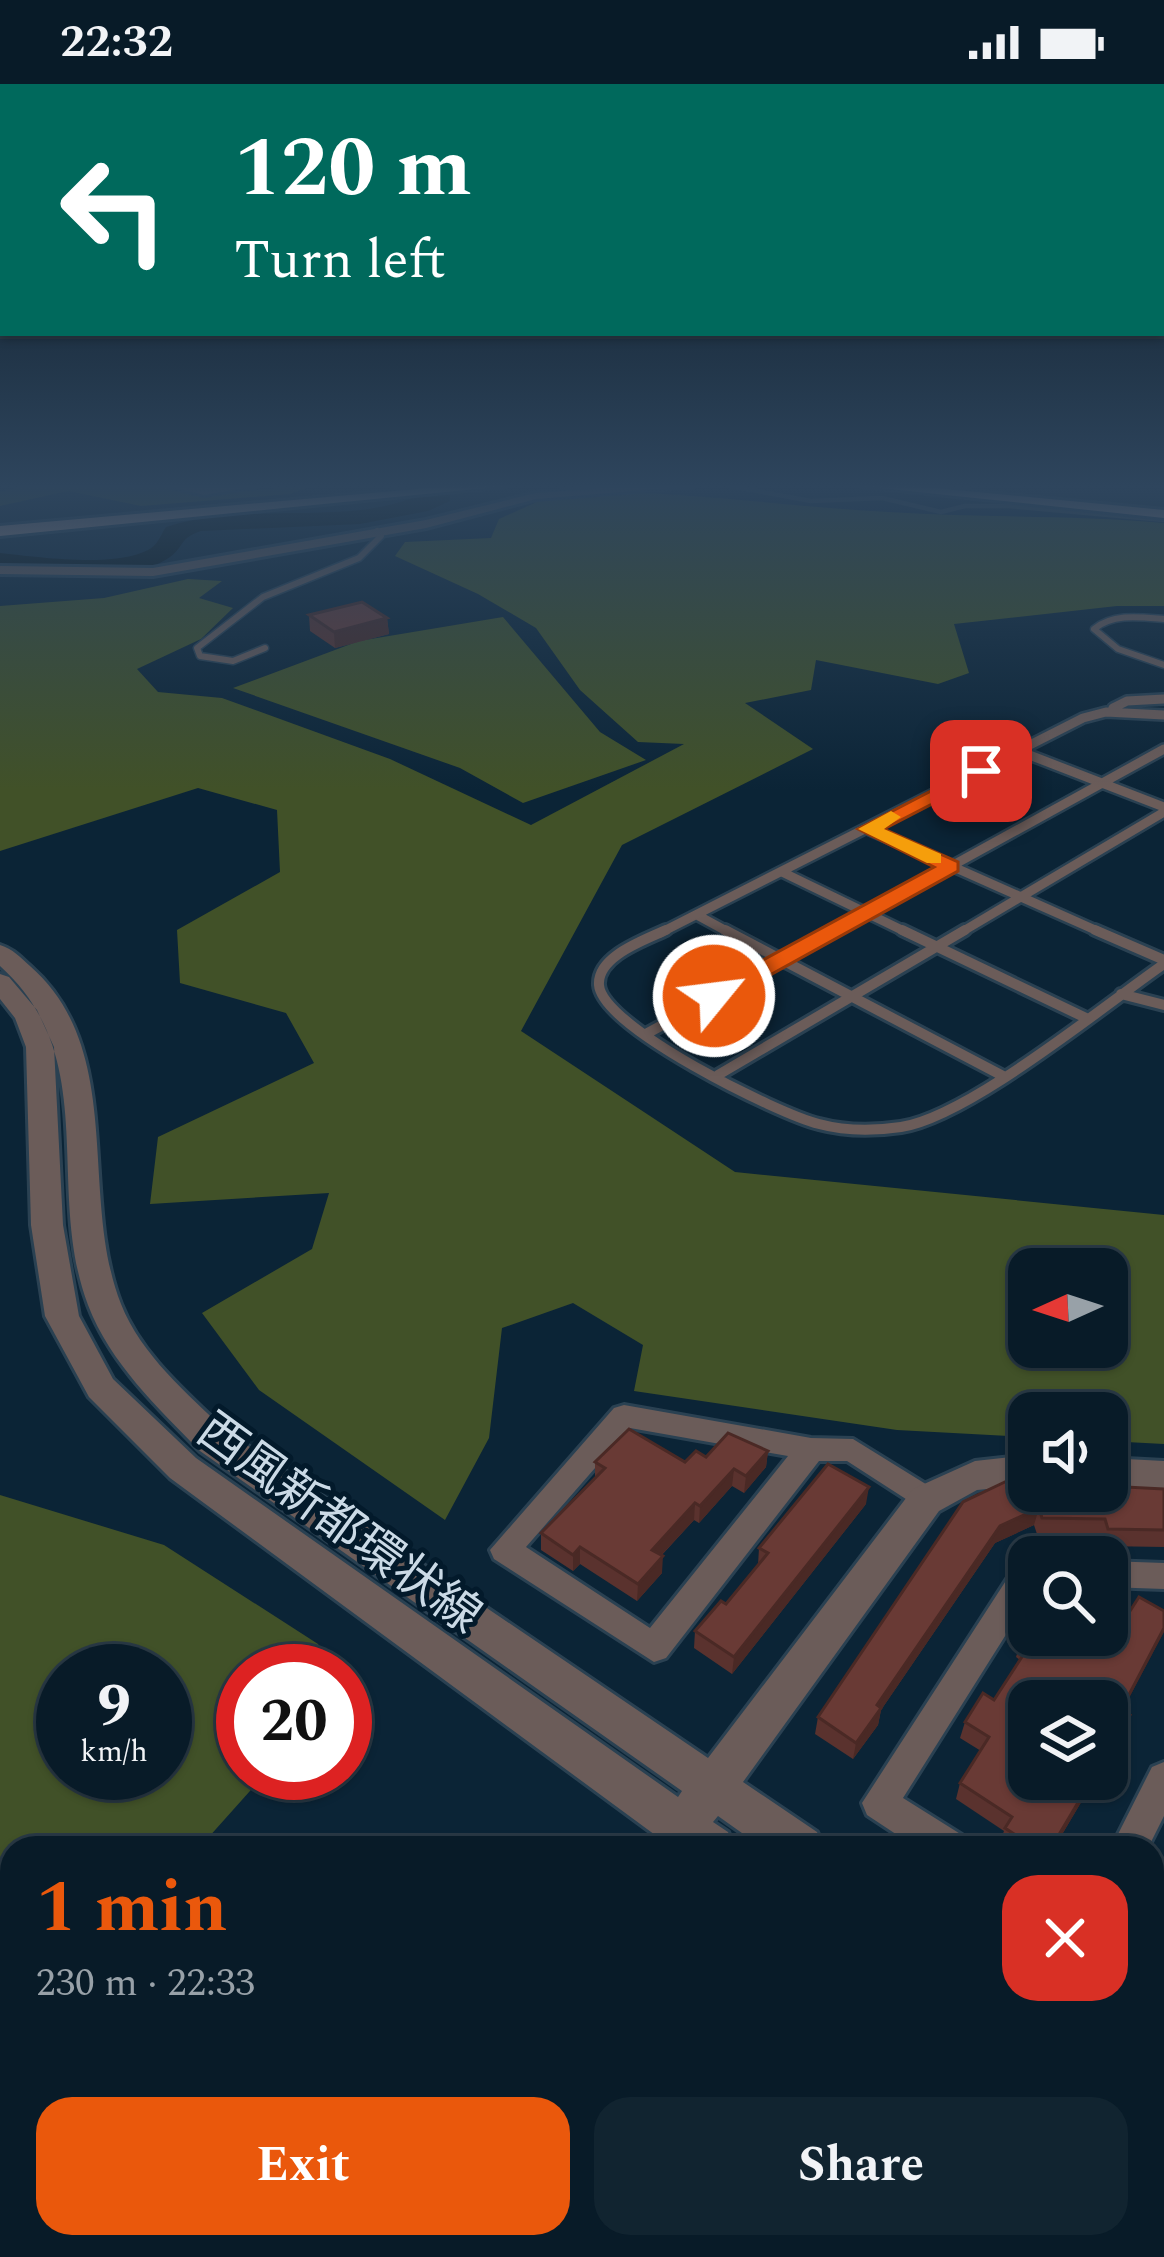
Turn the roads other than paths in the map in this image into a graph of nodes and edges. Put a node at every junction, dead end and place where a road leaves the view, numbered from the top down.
1 (286, 587) edge
2 (1164, 619) edge
3 (265, 648) dead end
4 (1164, 665) edge
5 (1164, 699) edge
6 (1106, 712) junction
7 (1164, 716) edge
8 (1164, 748) edge
9 (1019, 751) junction
10 (1102, 783) junction
11 (1164, 809) edge
12 (868, 829) junction
13 (951, 866) junction
14 (782, 872) junction
15 (1021, 897) junction
16 (866, 913) junction
17 (697, 915) junction
18 (937, 947) junction
19 (0, 953) edge
20 (782, 959) junction
21 (1164, 962) edge
22 (0, 982) edge
23 (1121, 994) junction
24 (852, 996) junction
25 (1164, 1005) edge
26 (1086, 1018) junction
27 (646, 1034) junction
28 (718, 1075) junction
29 (1004, 1076) junction
30 (811, 1449) junction
31 (1008, 1470) edge
32 (1128, 1474) edge
33 (1164, 1476) edge
34 (926, 1500) junction
35 (1128, 1575) edge
36 (1164, 1576) edge
37 (1008, 1604) edge
38 (1164, 1779) edge
39 (712, 1788) junction
40 (694, 1836) edge
41 (698, 1836) edge
42 (783, 1836) edge
43 (931, 1836) edge
44 (1136, 1836) edge

1 - 3 lane
2 - 4 lane
5 - 6 lane
6 - 7 lane
6 - 9 lane
8 - 10 lane
9 - 10 lane
9 - 12 lane
10 - 11 lane
10 - 13 lane
11 - 15 lane
12 - 13 lane
12 - 14 lane
13 - 15 lane
13 - 16 lane
14 - 16 lane
14 - 17 lane
15 - 18 lane
15 - 21 lane
16 - 18 lane
16 - 20 lane
17 - 20 lane
17 - 27 lane
18 - 24 lane
18 - 26 lane
19 - 39 street, 西風新都環状線
20 - 24 lane
20 - 27 lane
21 - 23 lane
22 - 40 street, 西風新都環状線
23 - 25 lane
23 - 26 lane
24 - 28 lane
24 - 29 lane
26 - 29 lane
27 - 28 lane
28 - 29 lane
30 - 30 street
30 - 34 street
31 - 34 street
32 - 33 street
34 - 39 street
35 - 36 street
37 - 43 street
38 - 44 street
39 - 41 street
39 - 42 street, 西風新都環状線

